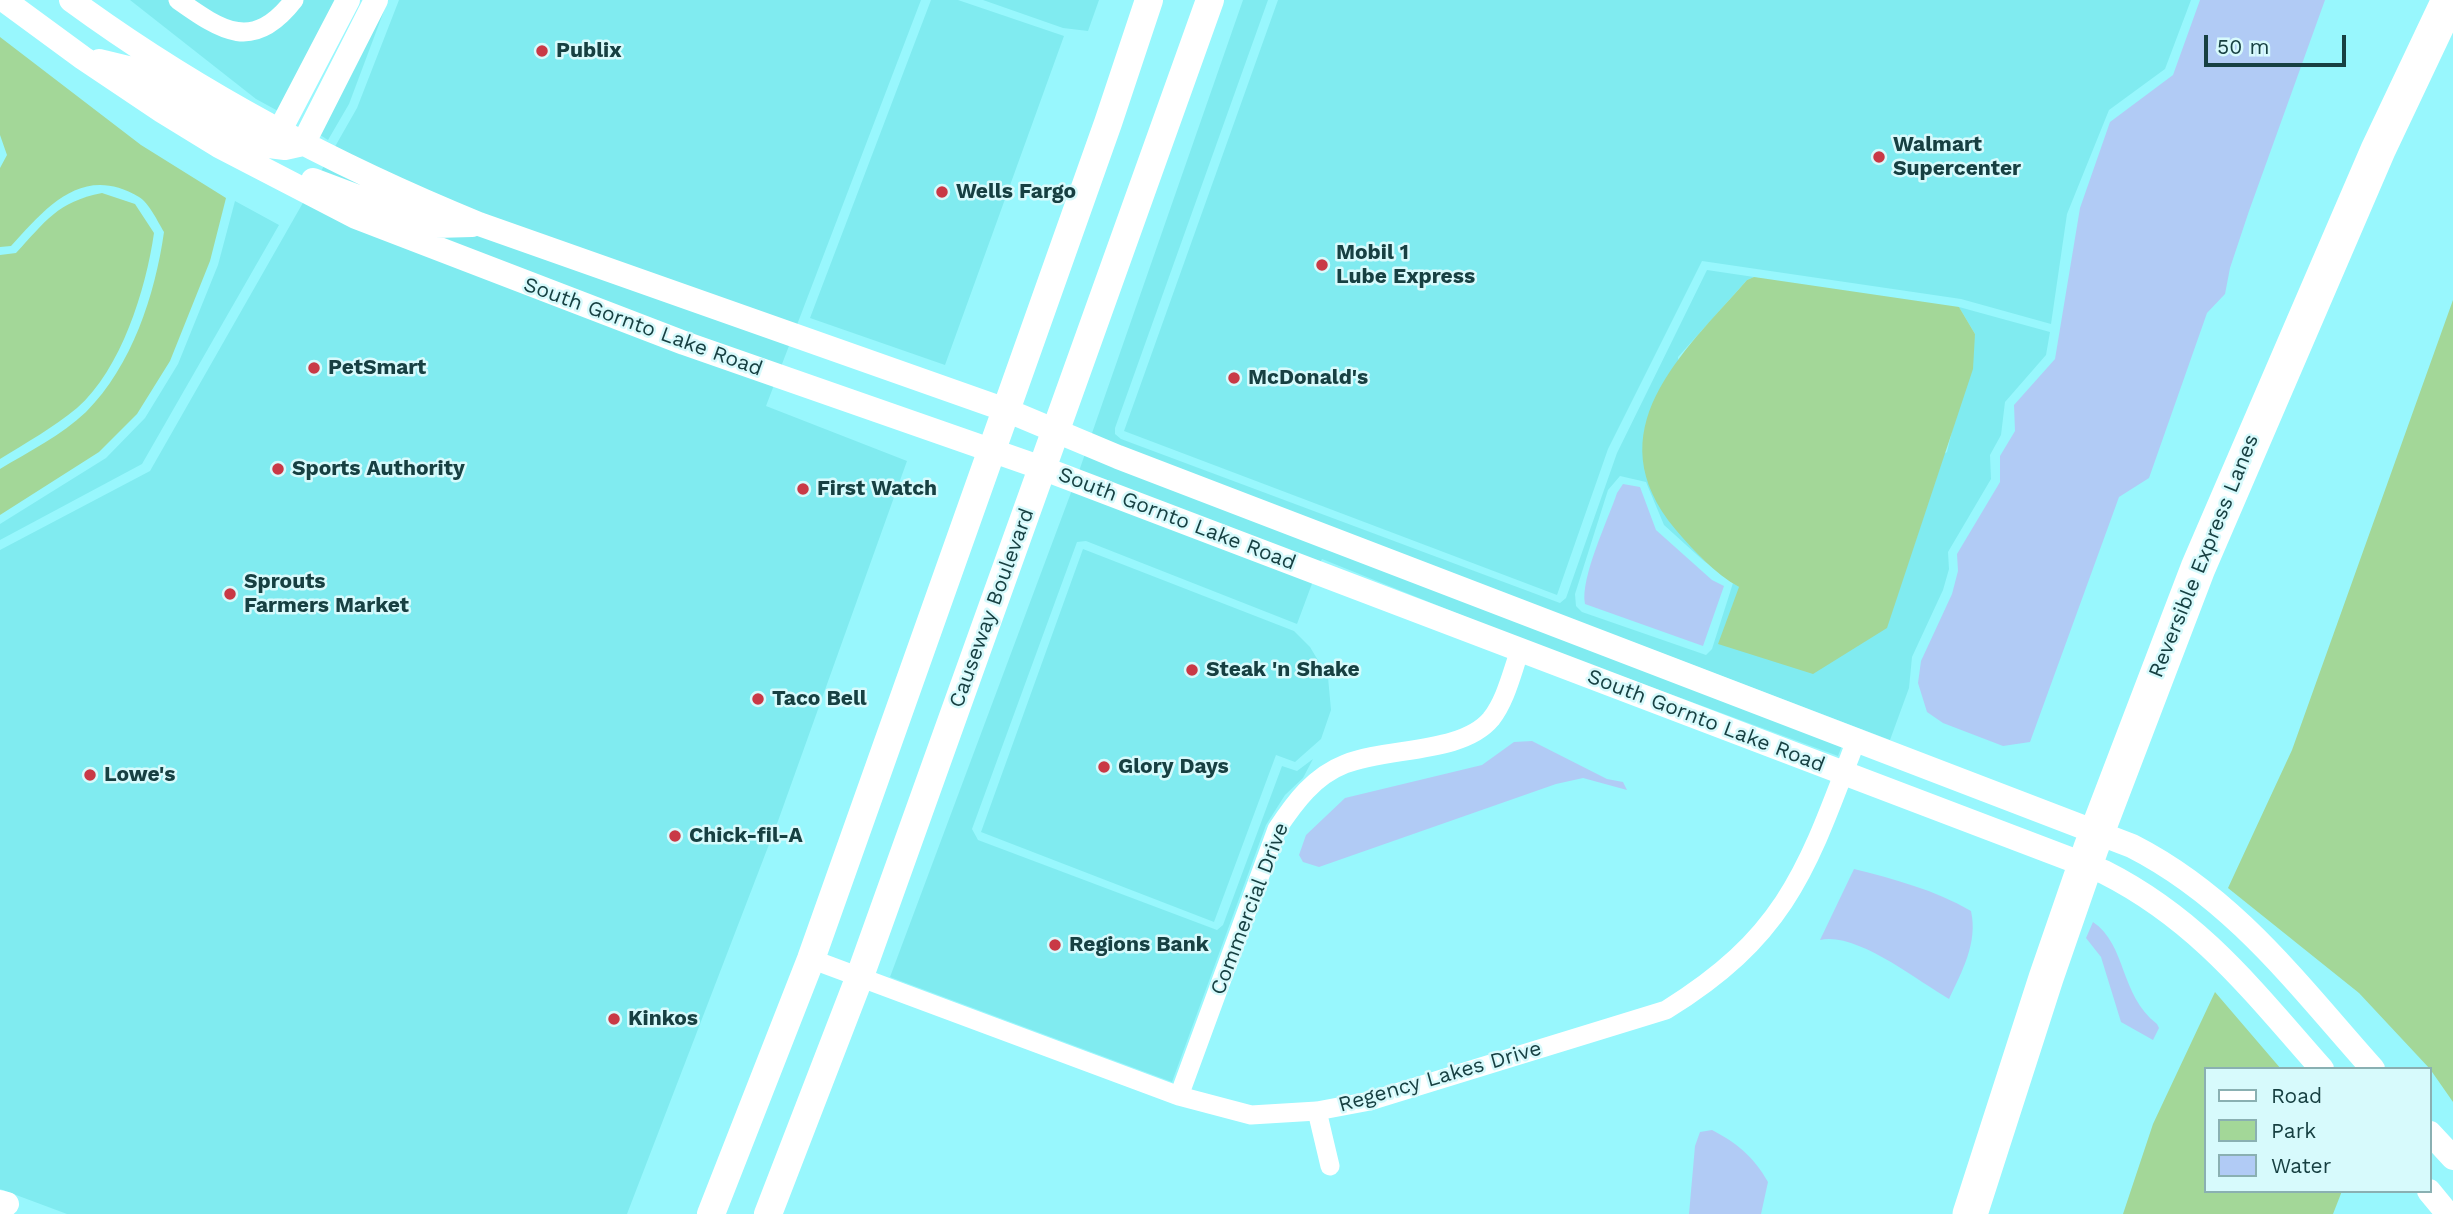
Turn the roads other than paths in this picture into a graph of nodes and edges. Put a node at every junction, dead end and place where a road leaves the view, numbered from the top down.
1 (4, 0) edge
2 (71, 0) edge
3 (178, 0) edge
4 (294, 0) edge
5 (348, 0) edge
6 (376, 0) edge
7 (1149, 0) edge
8 (1210, 0) edge
9 (2449, 0) edge
10 (83, 58) junction
11 (279, 132) junction
12 (303, 144) junction
13 (285, 181) junction
14 (479, 224) junction
15 (1006, 410) junction
16 (1055, 431) junction
17 (991, 451) junction
18 (1042, 468) junction
19 (1520, 650) junction
20 (1857, 738) junction
21 (1843, 774) junction
22 (811, 959) junction
23 (860, 976) junction
24 (2320, 1067) edge
25 (2371, 1067) edge
26 (1179, 1096) junction
27 (1317, 1111) junction
28 (1997, 1128) junction
29 (2432, 1135) edge
30 (2453, 1158) edge
31 (1330, 1166) dead end
32 (2431, 1193) edge
33 (711, 1214) edge
34 (768, 1214) edge
35 (1970, 1214) edge
36 (1980, 1214) edge
37 (2448, 1214) edge

1 - 10 street, South Gornto Lake Road
2 - 11 street, South Gornto Lake Road
3 - 4 street
5 - 11 street
6 - 12 street
7 - 15 main road
8 - 16 main road, Causeway Boulevard
9 - 28 highway, Reversible Express Lanes
10 - 12 street
10 - 13 street, South Gornto Lake Road
11 - 12 street, South Gornto Lake Road
12 - 14 street, South Gornto Lake Road
13 - 14 street
13 - 17 street, South Gornto Lake Road
14 - 15 street, South Gornto Lake Road
15 - 16 street, South Gornto Lake Road
15 - 17 main road
16 - 18 main road, Causeway Boulevard
16 - 20 street, South Gornto Lake Road
17 - 18 street, South Gornto Lake Road
17 - 22 main road
18 - 19 street, South Gornto Lake Road
18 - 23 main road, Causeway Boulevard
19 - 21 street, South Gornto Lake Road
19 - 26 street, Commercial Drive
20 - 21 street, Regency Lakes Drive
20 - 25 street, South Gornto Lake Road
21 - 24 street, South Gornto Lake Road
21 - 27 street, Regency Lakes Drive
22 - 23 street, Regency Lakes Drive
22 - 33 main road
23 - 26 street, Regency Lakes Drive
23 - 34 main road, Causeway Boulevard
26 - 27 street, Regency Lakes Drive
27 - 31 street
28 - 35 highway, Reversible Express Lanes
28 - 36 highway, Reversible Express Lanes
29 - 30 street
32 - 37 street

